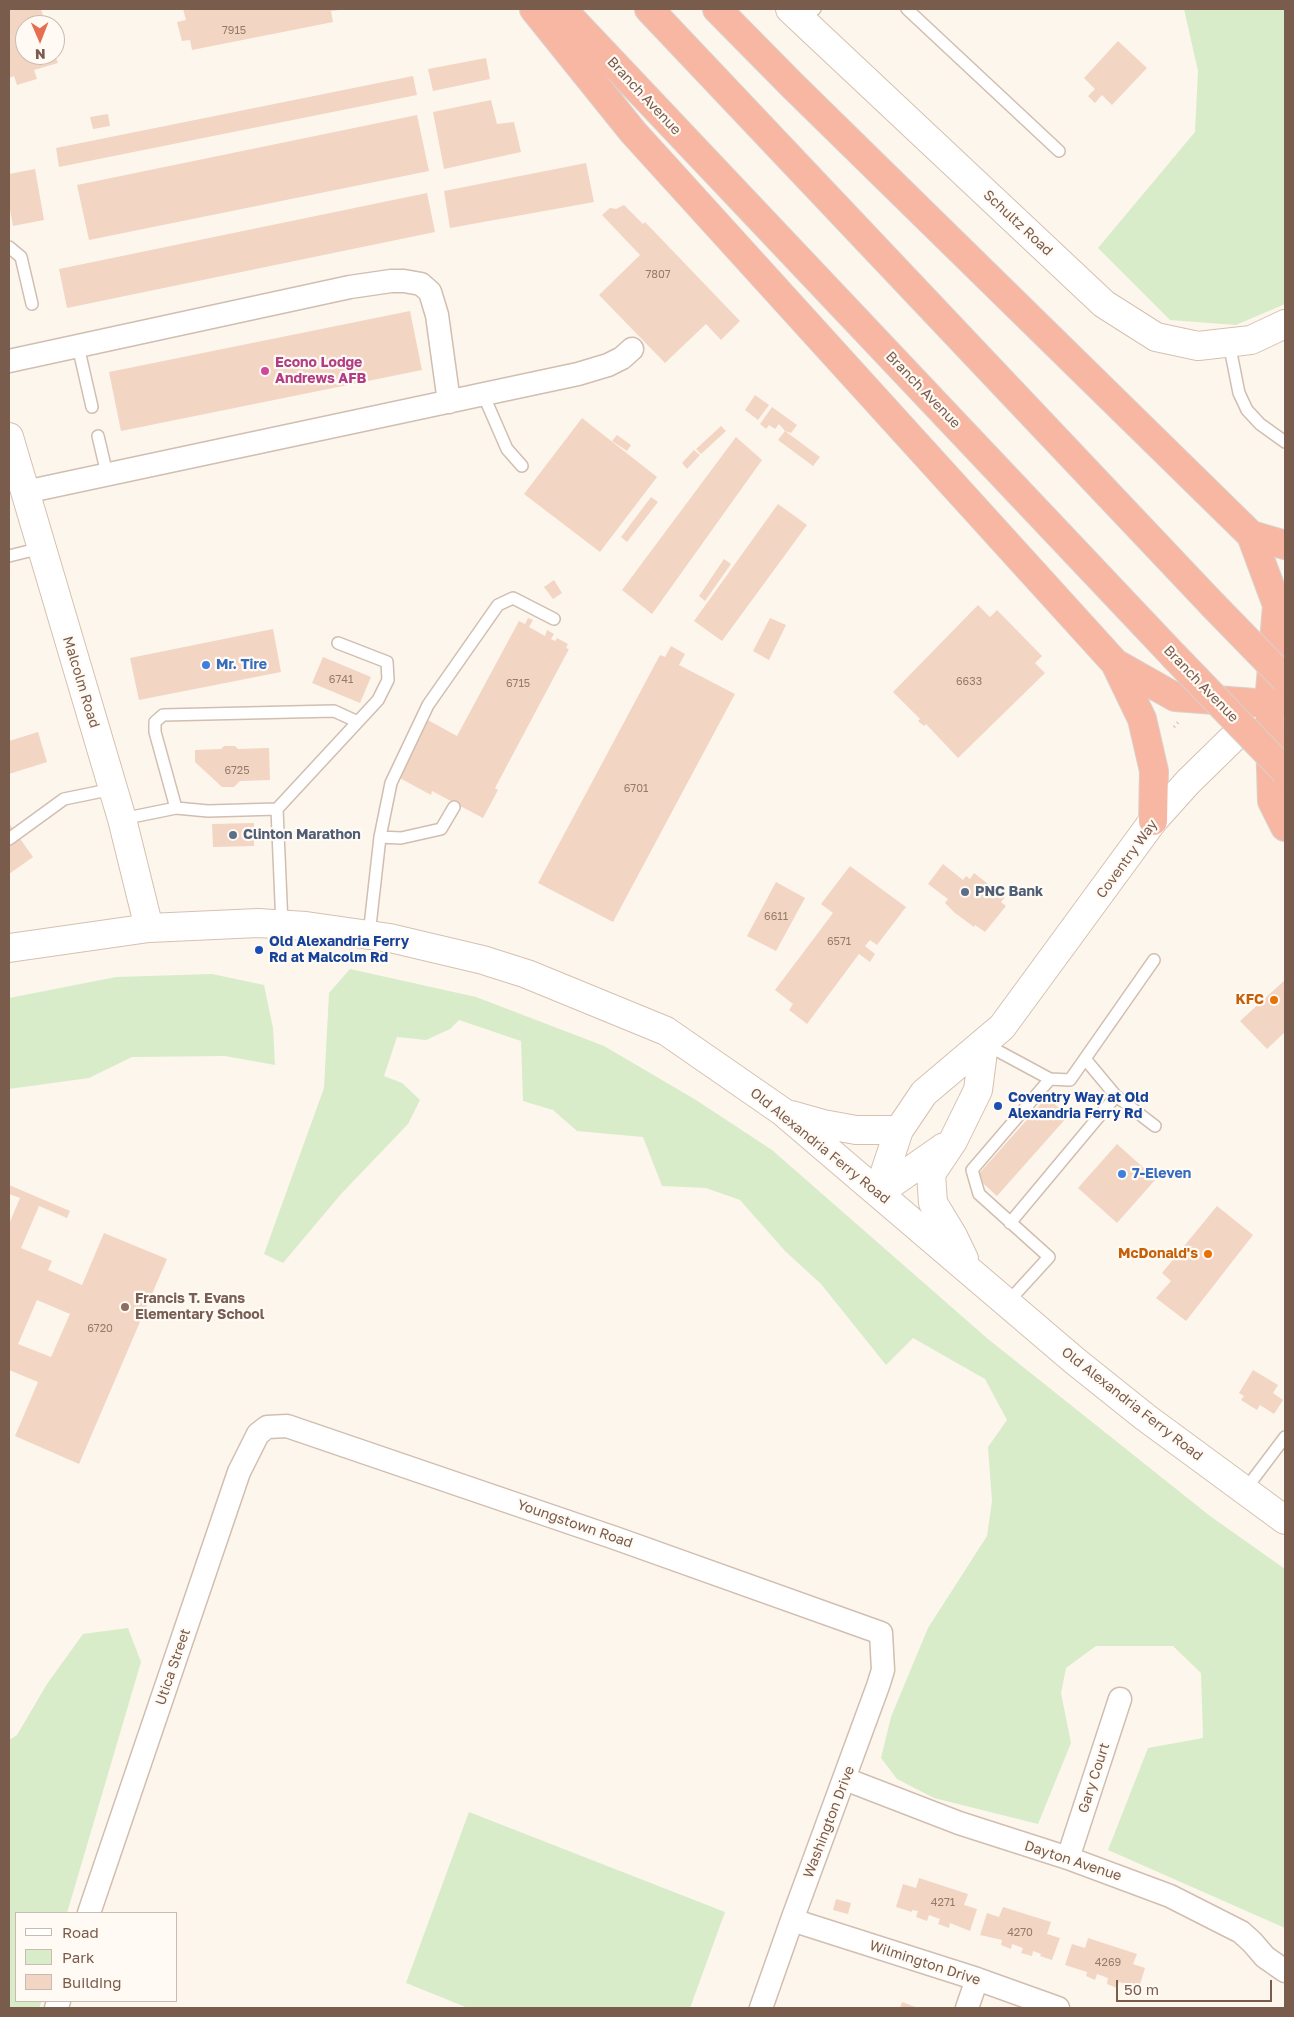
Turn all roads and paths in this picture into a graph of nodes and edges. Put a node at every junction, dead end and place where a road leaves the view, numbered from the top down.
1 (534, 9) edge
2 (562, 9) edge
3 (649, 9) edge
4 (717, 9) edge
5 (907, 9) edge
6 (803, 13) edge
7 (1059, 151) dead end
8 (9, 248) edge
9 (32, 304) dead end
10 (1285, 324) edge
11 (1230, 343) junction
12 (78, 346) junction
13 (632, 349) dead end
14 (9, 361) edge
15 (483, 394) junction
16 (449, 402) junction
17 (92, 407) dead end
18 (98, 436) dead end
19 (9, 437) edge
20 (1285, 442) edge
21 (522, 466) dead end
22 (106, 474) junction
23 (25, 492) junction
24 (1251, 535) junction
25 (1285, 545) edge
26 (41, 548) junction
27 (9, 556) edge
28 (554, 619) dead end
29 (338, 643) dead end
30 (1115, 663) junction
31 (1285, 679) edge
32 (1280, 698) edge
33 (356, 721) junction
34 (1285, 771) edge
35 (113, 789) junction
36 (454, 807) dead end
37 (176, 808) junction
38 (277, 809) junction
39 (122, 819) junction
40 (1153, 822) junction
41 (1285, 827) edge
42 (380, 837) junction
43 (9, 839) edge
44 (282, 925) junction
45 (149, 928) junction
46 (369, 935) junction
47 (9, 948) edge
48 (1154, 960) dead end
49 (984, 1044) junction
50 (1086, 1060) junction
51 (1050, 1079) junction
52 (1116, 1096) junction
53 (783, 1112) junction
54 (1155, 1126) dead end
55 (899, 1130) junction
56 (953, 1141) junction
57 (878, 1193) junction
58 (1010, 1223) junction
59 (968, 1269) junction
60 (1007, 1303) junction
61 (267, 1428) joint
62 (1285, 1437) edge
63 (1245, 1490) junction
64 (1285, 1520) edge
65 (880, 1633) joint
66 (1120, 1698) dead end
67 (845, 1779) junction
68 (1068, 1858) junction
69 (89, 1912) edge
70 (792, 1920) junction
71 (1285, 1971) edge
72 (976, 1979) junction
73 (762, 2008) edge
74 (967, 2008) edge
75 (1058, 2008) edge

1 - 30 highway
2 - 34 highway, Branch Avenue, bridge
3 - 31 highway, bridge
4 - 24 highway
5 - 7 lane
6 - 11 main road, Schultz Road
8 - 9 lane
10 - 11 main road, Schultz Road
11 - 20 lane
12 - 14 street
12 - 16 street
12 - 17 lane
13 - 15 street
15 - 16 street
15 - 21 lane
16 - 22 street
18 - 22 lane
19 - 23 main road, Malcolm Road
22 - 23 street
23 - 26 main road, Malcolm Road
24 - 25 highway
24 - 32 highway
26 - 27 lane
26 - 35 main road, Malcolm Road
28 - 42 lane
29 - 33 lane
30 - 32 highway
30 - 40 highway
32 - 40 main road, Coventry Way
32 - 41 highway
33 - 37 lane
33 - 38 lane
35 - 39 main road, Malcolm Road
35 - 43 lane
36 - 42 lane
37 - 38 lane
37 - 39 lane
38 - 44 lane
39 - 45 main road, Malcolm Road
40 - 49 main road, Coventry Way
42 - 46 lane
44 - 45 main road, Old Alexandria Ferry Road
44 - 46 main road, Old Alexandria Ferry Road
45 - 47 main road, Old Alexandria Ferry Road
46 - 53 main road, Old Alexandria Ferry Road
48 - 50 lane
49 - 51 lane
49 - 55 main road, Coventry Way
49 - 56 main road
50 - 51 lane
50 - 52 lane
51 - 58 lane
52 - 54 lane
52 - 58 lane
53 - 55 main road
53 - 57 main road, Old Alexandria Ferry Road
55 - 57 main road, Coventry Way
56 - 57 main road
56 - 59 main road
57 - 59 main road, Old Alexandria Ferry Road
58 - 60 lane
59 - 60 main road, Old Alexandria Ferry Road
60 - 63 main road, Old Alexandria Ferry Road
61 - 65 street, Youngstown Road
61 - 69 street, Utica Street
62 - 63 lane
63 - 64 main road, Old Alexandria Ferry Road
65 - 67 street, Washington Drive
66 - 68 street, Gary Court
67 - 68 street, Dayton Avenue
67 - 70 street, Washington Drive
68 - 71 street, Dayton Avenue
70 - 72 street, Wilmington Drive
70 - 73 street, Washington Drive
72 - 74 street
72 - 75 street, Wilmington Drive

